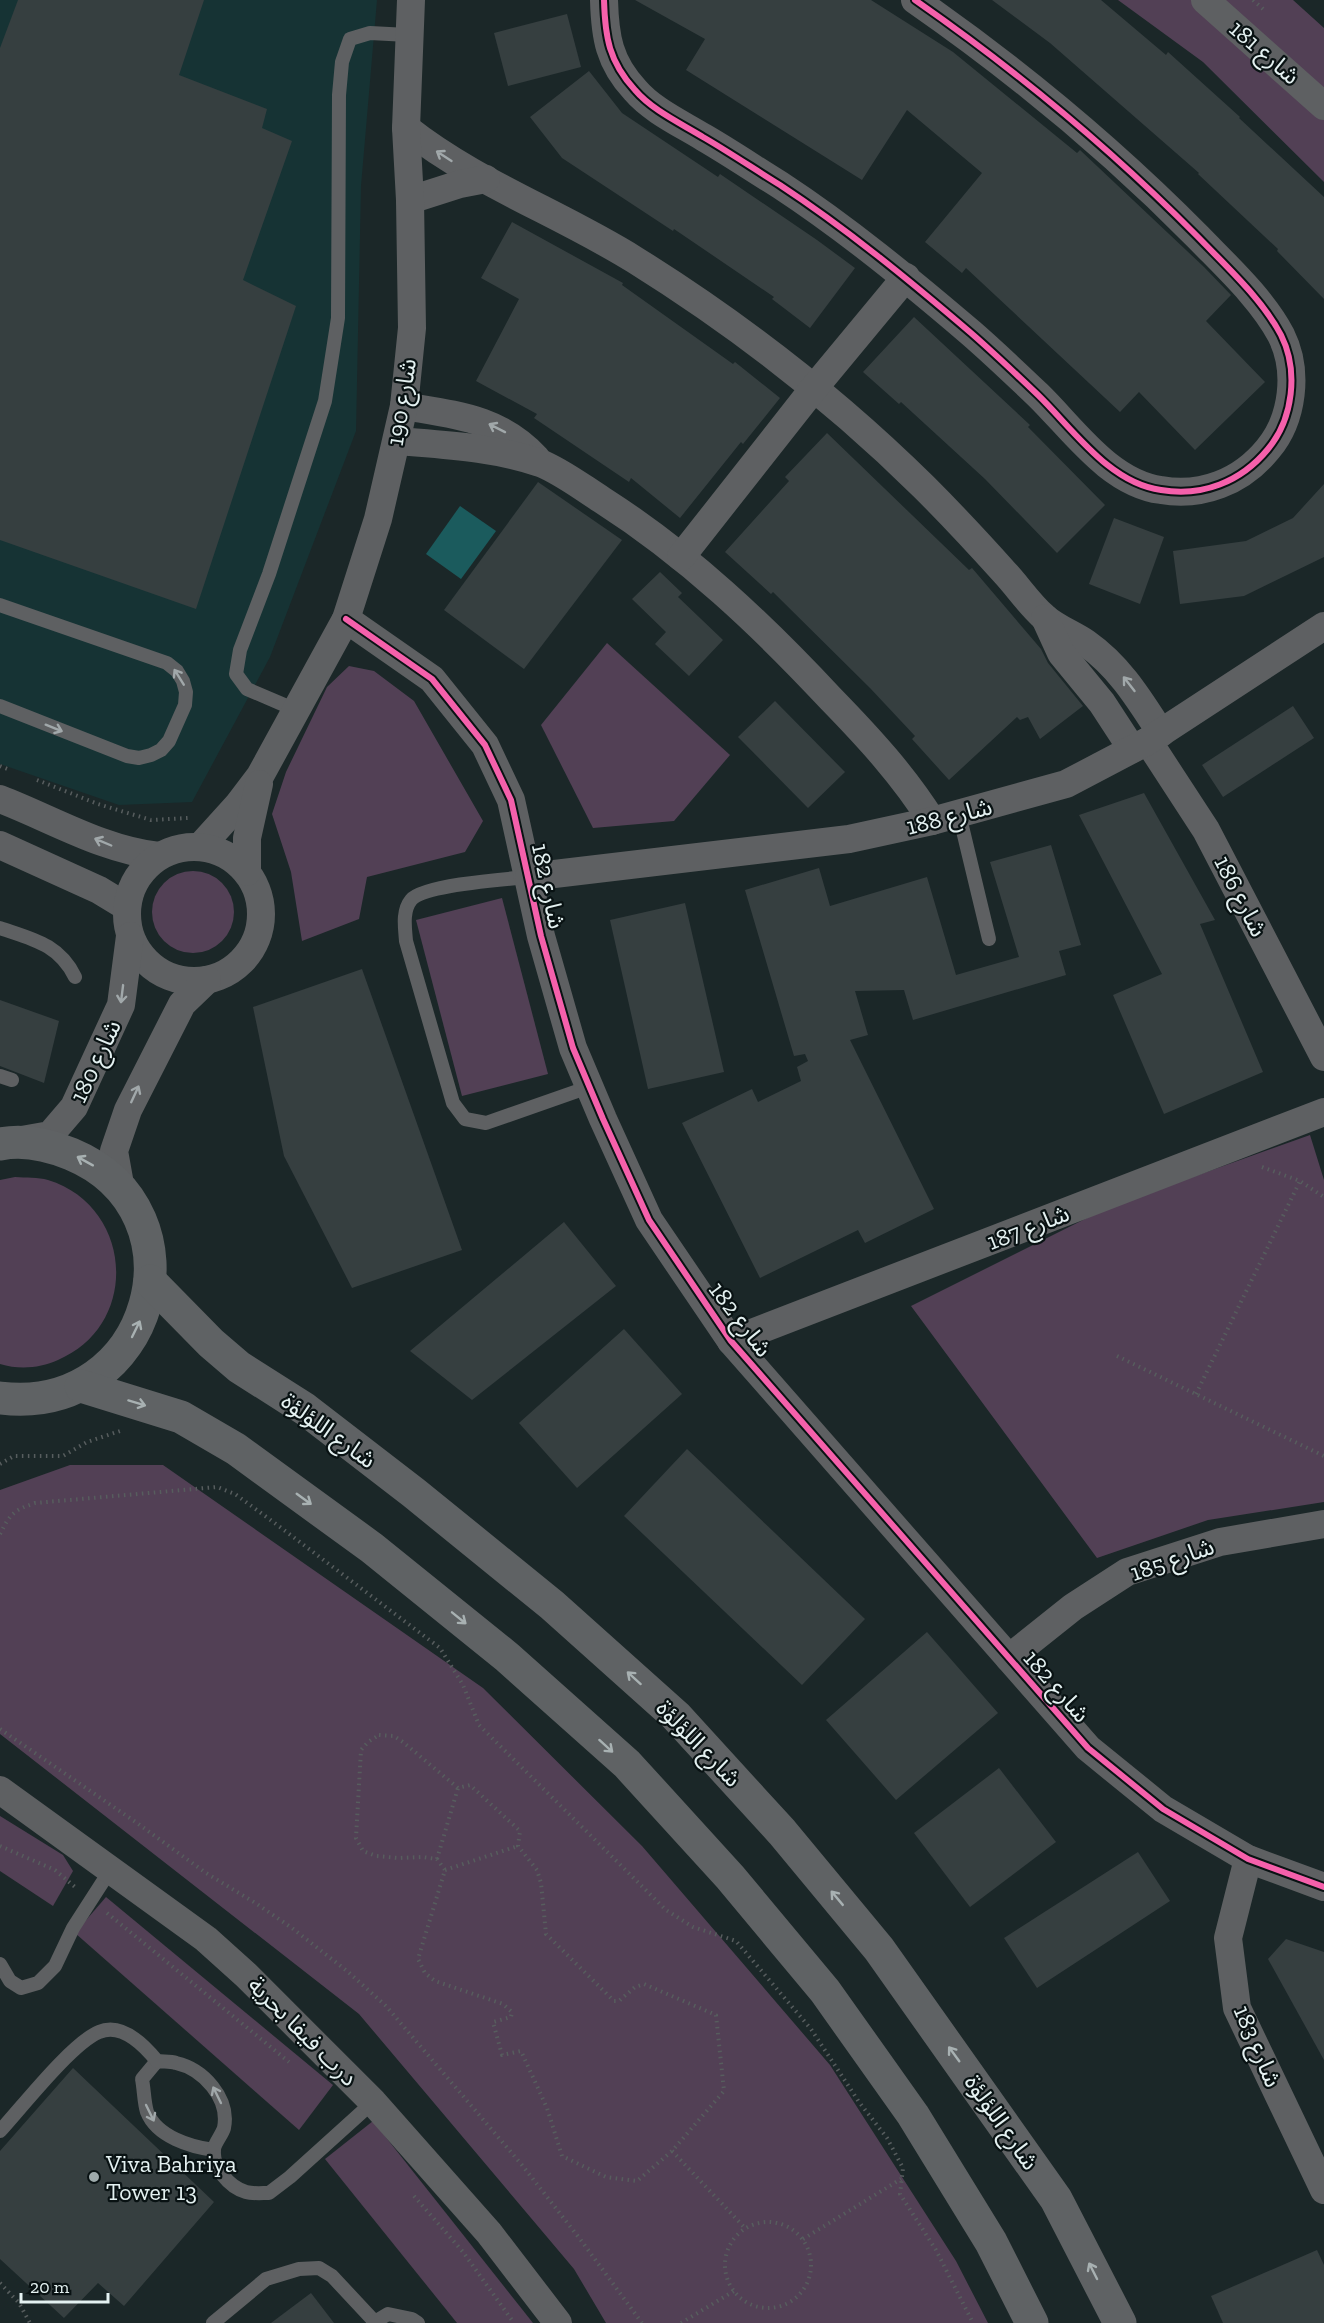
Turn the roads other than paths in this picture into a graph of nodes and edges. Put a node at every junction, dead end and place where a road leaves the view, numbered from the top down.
1 (411, 0) edge
2 (604, 0) edge
3 (915, 0) edge
4 (1205, 0) edge
5 (408, 35) junction
6 (1324, 106) edge
7 (406, 128) junction
8 (486, 179) junction
9 (410, 200) junction
10 (906, 277) junction
11 (814, 388) junction
12 (404, 406) junction
13 (396, 441) junction
14 (542, 464) junction
15 (681, 557) junction
16 (0, 605) edge
17 (346, 619) junction
18 (1324, 626) edge
19 (0, 706) edge
20 (296, 710) junction
21 (1147, 741) junction
22 (260, 776) junction
23 (0, 799) edge
24 (946, 818) junction
25 (0, 845) edge
26 (200, 847) junction
27 (159, 856) junction
28 (247, 872) junction
29 (529, 877) junction
30 (127, 907) junction
31 (0, 928) edge
32 (130, 936) junction
33 (989, 939) dead end
34 (75, 977) dead end
35 (207, 980) junction
36 (1324, 1057) edge
37 (589, 1087) junction
38 (1324, 1112) edge
39 (4, 1143) edge
40 (121, 1190) junction
41 (150, 1281) junction
42 (731, 1341) junction
43 (81, 1386) junction
44 (6, 1405) edge
45 (1324, 1524) edge
46 (1009, 1658) junction
47 (0, 1790) edge
48 (1248, 1859) junction
49 (111, 1869) junction
50 (1324, 1887) edge
51 (0, 1964) edge
52 (157, 2061) junction
53 (373, 2102) junction
54 (0, 2131) edge
55 (214, 2150) junction
56 (1324, 2190) edge
57 (374, 2322) edge
58 (213, 2323) edge
59 (418, 2323) edge
60 (558, 2323) edge
61 (1032, 2323) edge
62 (1120, 2323) edge

1 - 5 street, شارع 190
2 - 10 street
3 - 10 street
4 - 6 street, شارع 181
5 - 7 street, شارع 190
5 - 20 lane
8 -> 7 street, شارع 186
7 - 9 street, شارع 190
8 - 9 street
8 - 11 street, شارع 186
9 - 12 street, شارع 190
10 - 11 street
11 - 15 street
11 - 21 street, شارع 186
12 - 13 street, شارع 190
14 -> 12 street
13 - 14 street
13 - 17 street, شارع 190
14 - 15 street
15 - 24 street
19 -> 16 lane
17 - 20 street, شارع 190
17 - 29 street, شارع 182
18 - 21 street, شارع 188
20 - 22 street, شارع 190
21 - 24 street, شارع 188
21 - 36 street, شارع 186
22 - 26 street, شارع 190
22 - 28 street, شارع 190
27 -> 23 street
24 - 29 street, شارع 188
24 - 33 lane
25 - 30 street
26 - 27 street
26 - 28 street
27 - 30 street
28 - 35 street
29 - 37 street, شارع 182
29 - 37 lane
30 - 32 street
31 - 34 lane
32 - 35 street
32 -> 39 street, شارع 180
40 -> 35 street, شارع 180
37 - 42 street, شارع 182
38 - 42 street, شارع 187
40 -> 39 main road
40 - 41 main road
43 -> 41 main road
62 -> 41 main road, شارع اللؤلؤة
42 - 46 street, شارع 182
43 - 44 main road
43 -> 61 main road
45 - 46 street, شارع 185
46 - 48 street, شارع 182
47 - 49 street, درب فيفا بحرية
48 - 50 street, شارع 182
48 - 56 street, شارع 183
49 - 51 lane
49 - 53 street, درب فيفا بحرية
52 - 54 lane
55 -> 52 lane
52 -> 55 lane
53 - 55 lane
53 - 60 street, درب فيفا بحرية
57 - 58 lane
57 - 59 lane

